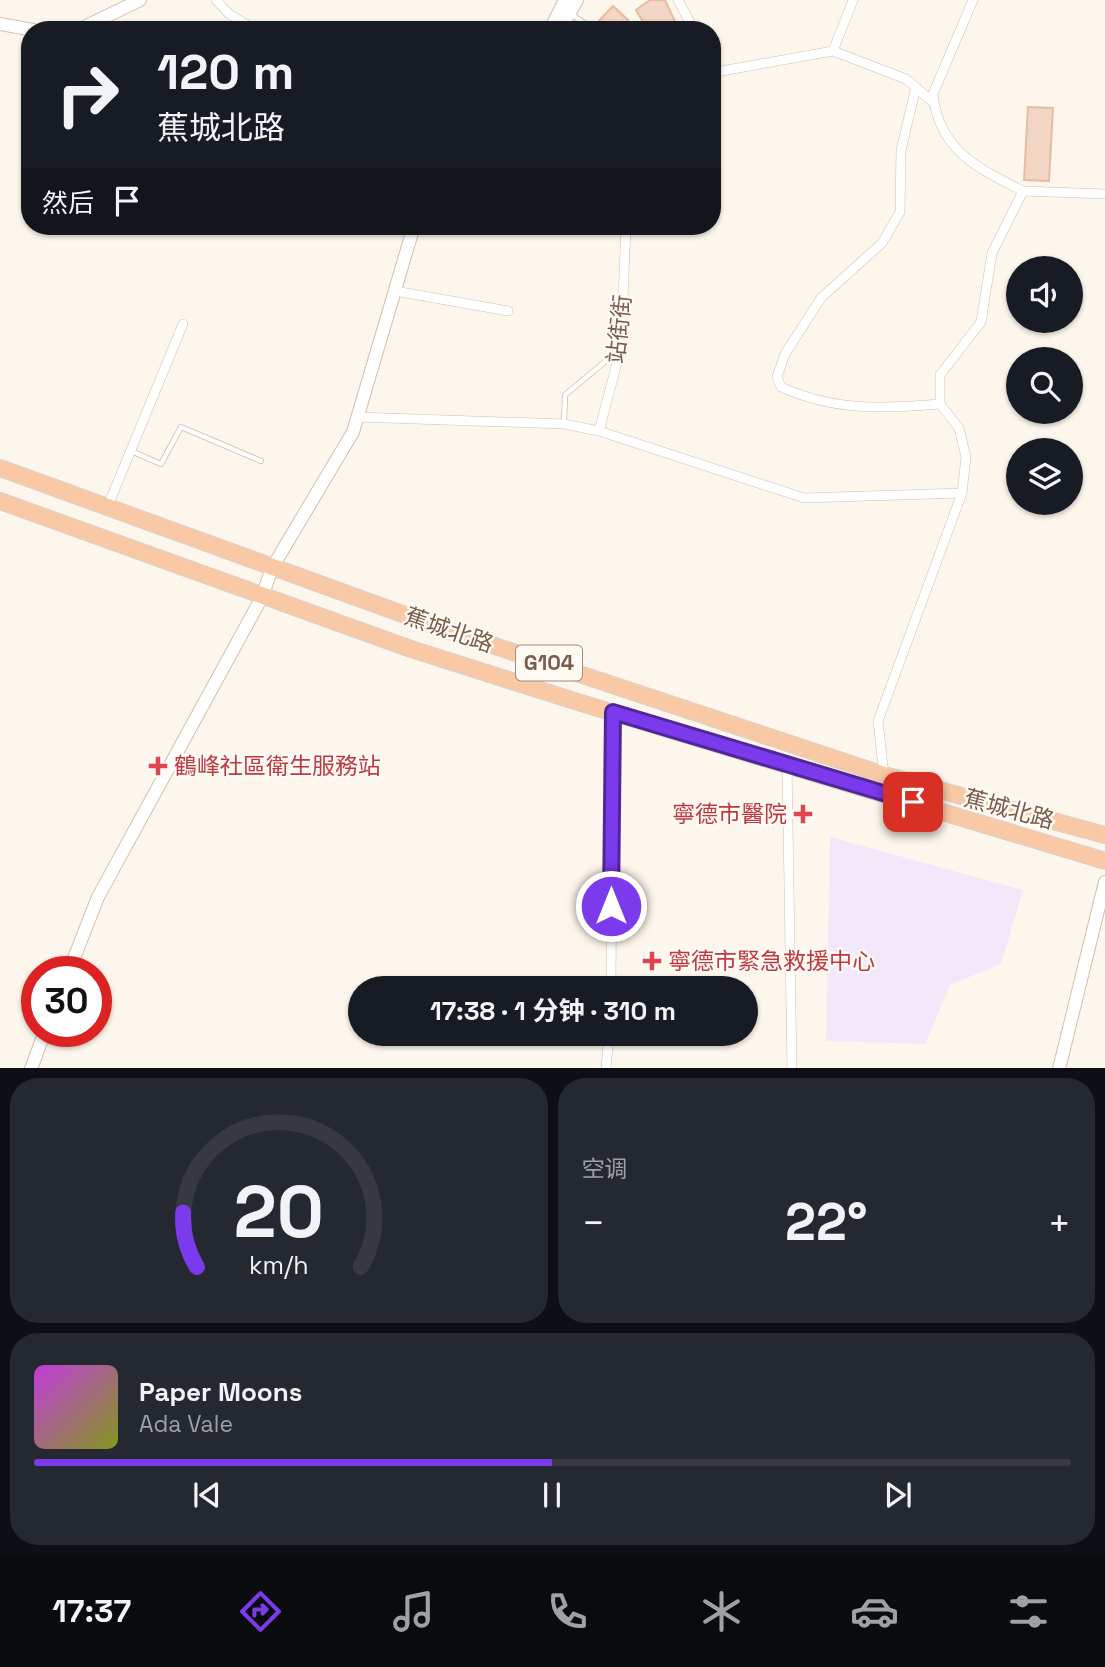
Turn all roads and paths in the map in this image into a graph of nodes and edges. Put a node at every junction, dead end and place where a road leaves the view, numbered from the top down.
1 (140, 0) edge
2 (216, 0) edge
3 (576, 0) edge
4 (678, 0) edge
5 (853, 0) edge
6 (974, 0) edge
7 (567, 6) edge
8 (97, 21) edge
9 (241, 21) edge
10 (556, 21) edge
11 (583, 21) edge
12 (687, 21) edge
13 (0, 24) edge
14 (21, 28) edge
15 (833, 51) junction
16 (721, 71) edge
17 (916, 87) junction
18 (934, 103) junction
19 (1023, 191) junction
20 (1105, 194) edge
21 (411, 235) edge
22 (626, 235) edge
23 (395, 291) junction
24 (508, 311) dead end
25 (183, 324) dead end
26 (621, 348) junction
27 (940, 404) junction
28 (358, 417) junction
29 (564, 424) junction
30 (599, 431) junction
31 (130, 451) junction
32 (261, 461) dead end
33 (0, 468) edge
34 (962, 494) junction
35 (0, 501) edge
36 (107, 508) junction
37 (272, 568) junction
38 (262, 597) junction
39 (613, 712) junction
40 (787, 765) junction
41 (884, 775) junction
42 (1105, 835) edge
43 (1101, 860) edge
44 (1105, 882) edge
45 (75, 956) edge
46 (611, 976) edge
47 (608, 1046) edge
48 (39, 1047) edge
49 (31, 1068) edge
50 (606, 1068) edge
51 (792, 1068) edge
52 (1059, 1068) edge

1 - 8 street
2 - 9 street
3 - 7 street
4 - 12 street
5 - 15 street
6 - 18 street
7 - 10 street
7 - 11 lane
13 - 14 street
15 - 16 street
15 - 17 street
17 - 18 street
17 - 27 street
18 - 19 street
19 - 20 street
19 - 27 street
21 - 23 street
22 - 26 street, 站街街
23 - 24 street
23 - 28 street
25 - 31 street
26 - 29 lane
26 - 30 street, 站街街
27 - 34 street
28 - 29 street
28 - 37 street
29 - 30 street
30 - 34 street
31 - 32 lane
31 - 36 street
33 - 36 highway, 蕉城北路 / G104
34 - 41 street
35 - 38 highway, 蕉城北路 / G104
36 - 37 highway, 蕉城北路 / G104
37 - 38 street
37 - 41 highway, 蕉城北路 / G104
38 - 39 highway, 蕉城北路 / G104
38 - 45 street
39 - 40 highway, 蕉城北路 / G104
39 - 46 street
40 - 43 highway, 蕉城北路 / G104
40 - 51 street
41 - 42 highway, 蕉城北路 / G104
44 - 52 street
47 - 50 street
48 - 49 street

